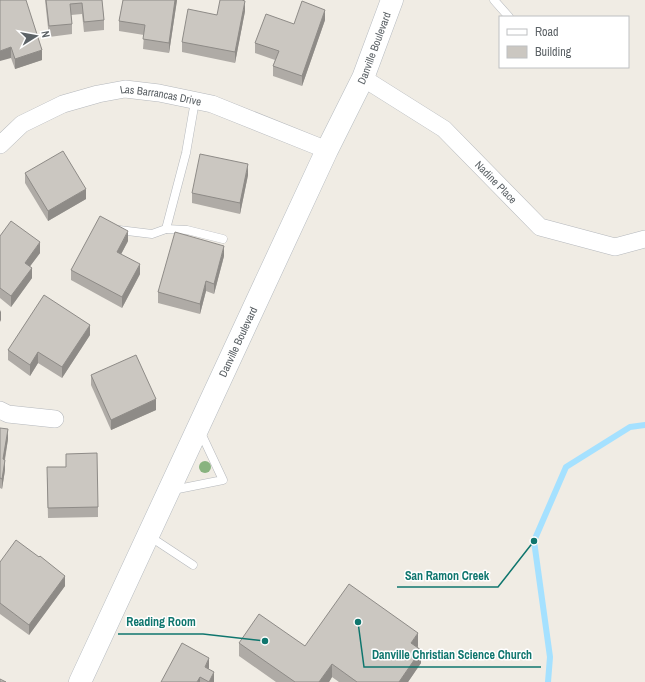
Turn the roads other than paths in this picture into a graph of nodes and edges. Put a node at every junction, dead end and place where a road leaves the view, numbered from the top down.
1 (392, 0) edge
2 (494, 0) edge
3 (509, 16) edge
4 (363, 78) junction
5 (195, 101) junction
6 (0, 145) edge
7 (327, 150) junction
8 (166, 229) junction
9 (119, 230) edge
10 (645, 238) edge
11 (224, 239) dead end
12 (0, 410) edge
13 (55, 419) dead end
14 (199, 429) junction
15 (170, 490) junction
16 (149, 536) junction
17 (193, 565) dead end
18 (80, 682) edge

1 - 4 main road, Danville Boulevard
2 - 3 lane
4 - 7 main road, Danville Boulevard
4 - 10 street, Nadine Place
5 - 6 street, Las Barrancas Drive
5 - 7 street, Las Barrancas Drive
5 - 8 lane
7 - 14 main road, Danville Boulevard
8 - 9 lane
8 - 11 lane
12 - 13 street
14 - 15 main road, Danville Boulevard
14 - 15 lane
15 - 16 main road, Danville Boulevard
16 - 17 lane
16 - 18 main road, Danville Boulevard

